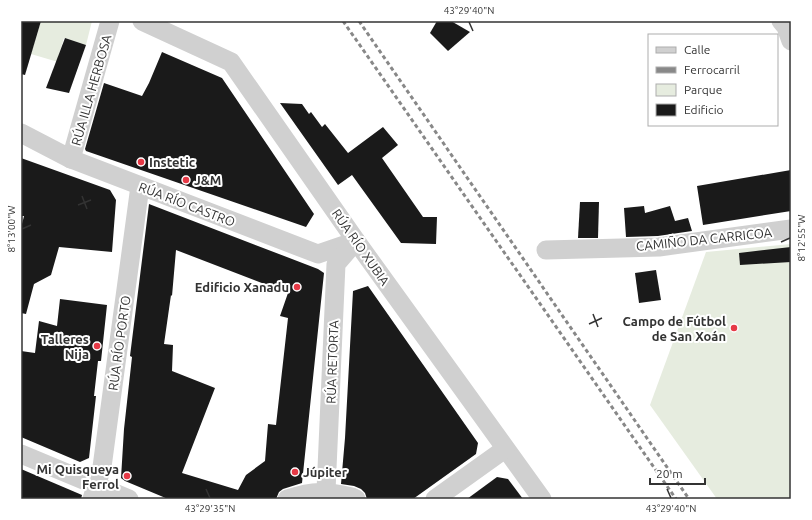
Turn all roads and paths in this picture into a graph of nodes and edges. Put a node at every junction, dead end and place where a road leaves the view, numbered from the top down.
1 (110, 21) edge
2 (142, 21) edge
3 (782, 21) edge
4 (166, 26) edge
5 (791, 41) edge
6 (21, 133) edge
7 (71, 159) junction
8 (140, 186) junction
9 (791, 229) edge
10 (356, 241) junction
11 (546, 250) dead end
12 (505, 449) junction
13 (21, 454) edge
14 (326, 491) junction
15 (95, 492) edge
16 (129, 499) edge
17 (287, 499) edge
18 (356, 499) edge
19 (435, 499) edge
20 (542, 499) edge

1 - 7 street, RÚA ILLA HERBOSA
2 - 4 street, RÚA RÍO XUBIA
3 - 5 street
4 - 10 street, RÚA RÍO XUBIA
6 - 7 street, RÚA RÍO CASTRO
7 - 8 street, RÚA RÍO CASTRO
8 - 10 street, RÚA RÍO CASTRO
8 - 15 street, RÚA RÍO PORTO
9 - 11 street, CAMIÑO DA CARRICOA
10 - 12 street, RÚA RÍO XUBIA
10 - 14 street, RÚA RETORTA
12 - 19 street
12 - 20 street, RÚA RÍO XUBIA
13 - 15 street
14 - 17 street
14 - 18 street
15 - 16 street

